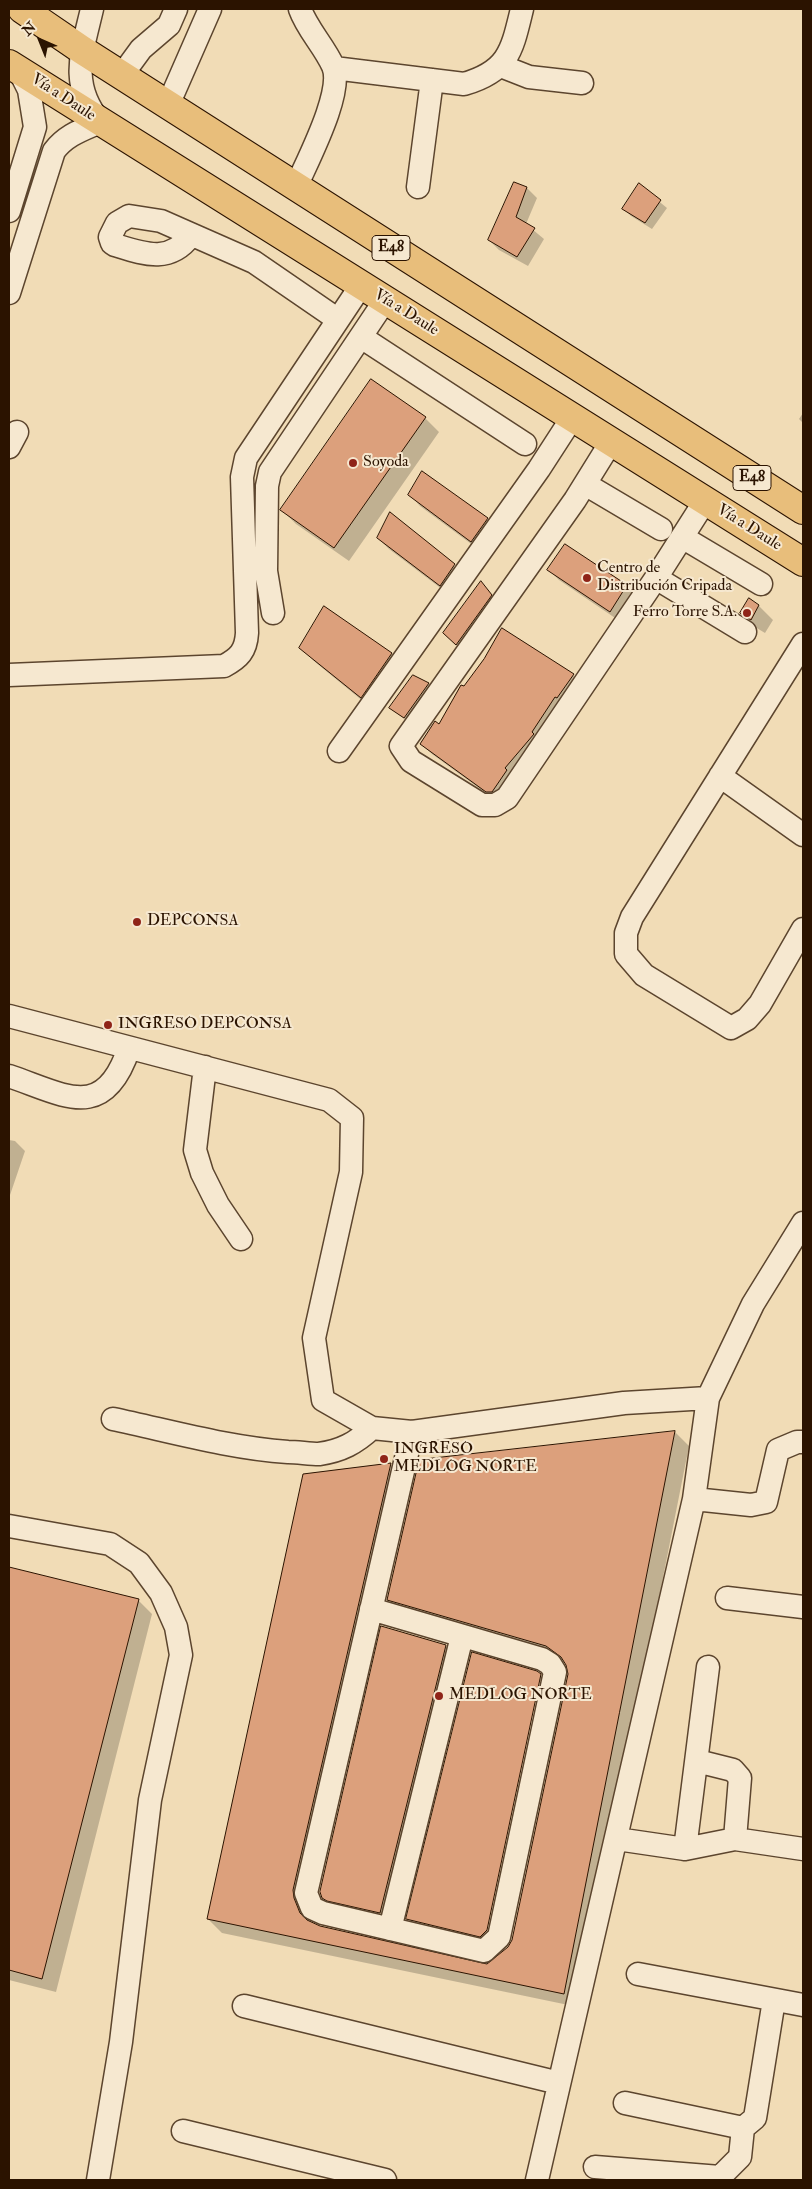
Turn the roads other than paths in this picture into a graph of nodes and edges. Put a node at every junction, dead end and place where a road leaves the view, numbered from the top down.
1 (22, 9) edge
2 (92, 9) edge
3 (176, 9) edge
4 (210, 9) edge
5 (300, 9) edge
6 (522, 9) edge
7 (82, 50) junction
8 (501, 66) junction
9 (14, 67) edge
10 (334, 68) junction
11 (122, 75) junction
12 (432, 80) junction
13 (582, 83) dead end
14 (168, 105) junction
15 (100, 122) junction
16 (17, 161) edge
17 (296, 187) junction
18 (418, 187) dead end
19 (9, 210) edge
20 (191, 235) dead end
21 (362, 284) junction
22 (9, 293) edge
23 (386, 300) junction
24 (337, 319) junction
25 (361, 337) junction
26 (572, 418) junction
27 (611, 442) junction
28 (525, 444) dead end
29 (700, 446) junction
30 (585, 484) junction
31 (803, 493) edge
32 (704, 501) junction
33 (803, 510) edge
34 (661, 529) dead end
35 (682, 536) junction
36 (803, 562) edge
37 (656, 578) junction
38 (761, 584) dead end
39 (273, 613) dead end
40 (745, 632) dead end
41 (803, 644) edge
42 (9, 675) edge
43 (339, 751) dead end
44 (720, 776) junction
45 (803, 835) edge
46 (803, 929) edge
47 (9, 1016) edge
48 (129, 1048) junction
49 (205, 1067) junction
50 (9, 1076) edge
51 (803, 1223) edge
52 (241, 1239) dead end
53 (708, 1398) junction
54 (113, 1418) dead end
55 (372, 1428) junction
56 (412, 1432) junction
57 (803, 1442) edge
58 (694, 1499) junction
59 (9, 1526) edge
60 (727, 1598) dead end
61 (803, 1607) edge
62 (371, 1610) junction
63 (462, 1636) junction
64 (708, 1667) dead end
65 (696, 1760) junction
66 (617, 1839) junction
67 (736, 1839) junction
68 (685, 1848) junction
69 (803, 1849) edge
70 (390, 1929) junction
71 (638, 1974) dead end
72 (774, 2000) junction
73 (803, 2005) edge
74 (244, 2006) dead end
75 (559, 2082) junction
76 (625, 2103) dead end
77 (743, 2128) junction
78 (183, 2131) dead end
79 (595, 2167) dead end
80 (98, 2180) edge
81 (385, 2180) edge
82 (537, 2180) edge

1 - 7 highway, E48
2 - 7 street
3 - 11 street
4 - 14 street
5 - 10 street
6 - 8 street
7 - 11 highway, E48
7 - 15 street
8 - 12 street
8 - 13 street
9 - 15 highway, Vía a Daule / E48
9 - 16 street
10 - 12 street
10 - 17 street
11 - 14 highway, E48
12 - 18 street
14 - 17 highway, E48
15 - 21 highway, Vía a Daule / E48
15 - 22 street
16 - 19 street
17 - 29 highway, E48
20 - 24 street
21 - 23 highway, Vía a Daule / E48
21 - 24 street
23 - 25 street
23 - 26 highway, Vía a Daule / E48
24 - 42 street
25 - 28 street
25 - 39 street
26 - 27 highway, Vía a Daule / E48
26 - 43 street
27 - 30 street
27 - 32 highway, Vía a Daule / E48
29 - 31 highway
29 - 33 highway, E48
30 - 34 street
30 - 37 street
32 - 35 street
32 - 36 highway, Vía a Daule / E48
35 - 37 street
35 - 38 street
37 - 40 street
41 - 44 street
44 - 45 street
44 - 46 street
47 - 48 street
48 - 49 street
48 - 50 street
49 - 52 street
49 - 55 street
51 - 53 street
53 - 56 street
53 - 58 street
54 - 55 street
55 - 56 street
56 - 62 street
57 - 58 street
58 - 66 street
59 - 80 street
60 - 61 street
62 - 63 street
62 - 70 street
63 - 70 street
63 - 70 street
64 - 65 street
65 - 67 street
65 - 68 street
66 - 68 street
66 - 75 street
67 - 68 street
67 - 69 street
71 - 72 street
72 - 73 street
72 - 77 street
74 - 75 street
75 - 82 street
76 - 77 street
77 - 79 street
78 - 81 street

